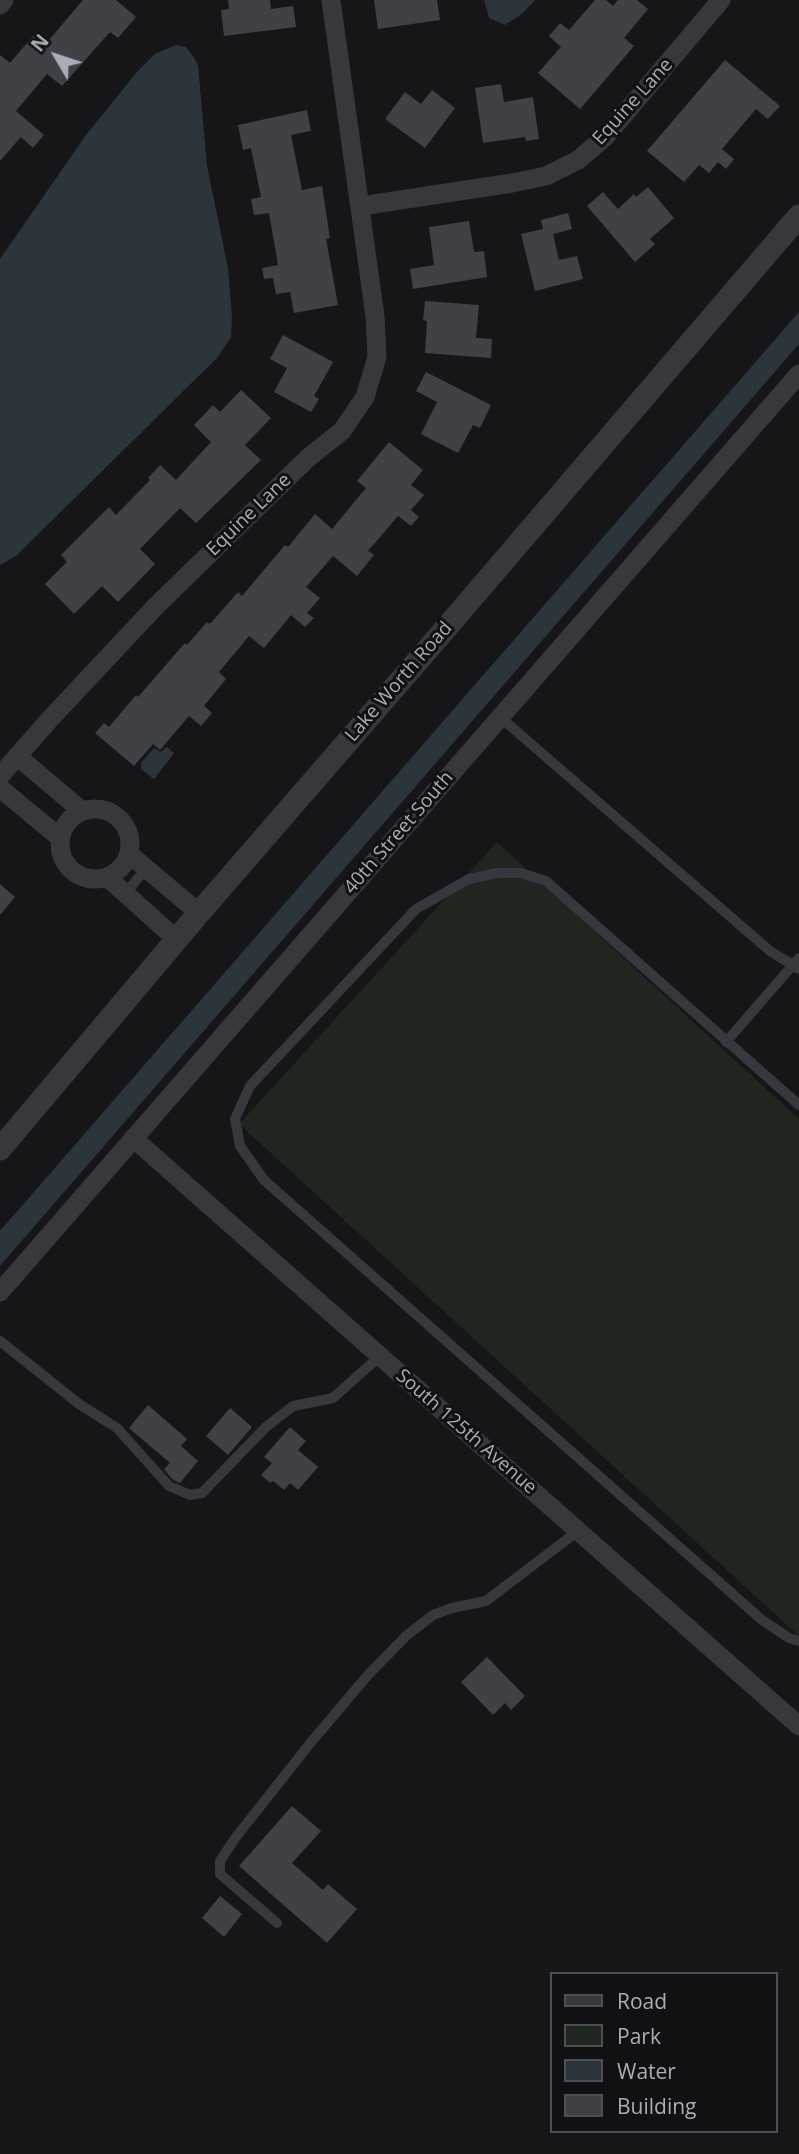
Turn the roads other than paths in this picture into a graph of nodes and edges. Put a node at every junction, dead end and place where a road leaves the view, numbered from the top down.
1 (4, 0) edge
2 (331, 0) edge
3 (721, 0) edge
4 (0, 5) edge
5 (361, 206) junction
6 (799, 216) edge
7 (799, 374) edge
8 (500, 717) junction
9 (17, 757) junction
10 (0, 776) edge
11 (0, 788) edge
12 (82, 811) junction
13 (60, 838) junction
14 (129, 853) junction
15 (146, 868) junction
16 (107, 877) junction
17 (126, 893) junction
18 (199, 913) junction
19 (177, 940) junction
20 (797, 964) edge
21 (726, 1042) junction
22 (799, 1105) edge
23 (133, 1138) junction
24 (0, 1149) edge
25 (0, 1292) edge
26 (0, 1341) edge
27 (380, 1356) junction
28 (578, 1531) junction
29 (799, 1641) edge
30 (799, 1726) edge
31 (277, 1923) dead end

1 - 4 street
2 - 5 street, Equine Lane
3 - 5 street, Equine Lane
5 - 9 street, Equine Lane
6 - 18 street, Lake Worth Road
7 - 8 street, 40th Street South
8 - 20 lane
8 - 23 street, 40th Street South
9 - 10 street, Equine Lane
9 - 12 street
11 - 13 street
12 - 13 street
12 - 14 street
13 - 16 street
14 - 15 street
14 - 16 street
15 - 17 lane
15 - 18 street
16 - 17 street
17 - 19 street
18 - 19 street, Lake Worth Road
19 - 24 street, Lake Worth Road
20 - 21 lane
21 - 22 lane
21 - 29 lane
23 - 25 street, 40th Street South
23 - 27 street, South 125th Avenue
26 - 27 lane
27 - 28 street, South 125th Avenue
28 - 30 street, South 125th Avenue
28 - 31 lane

